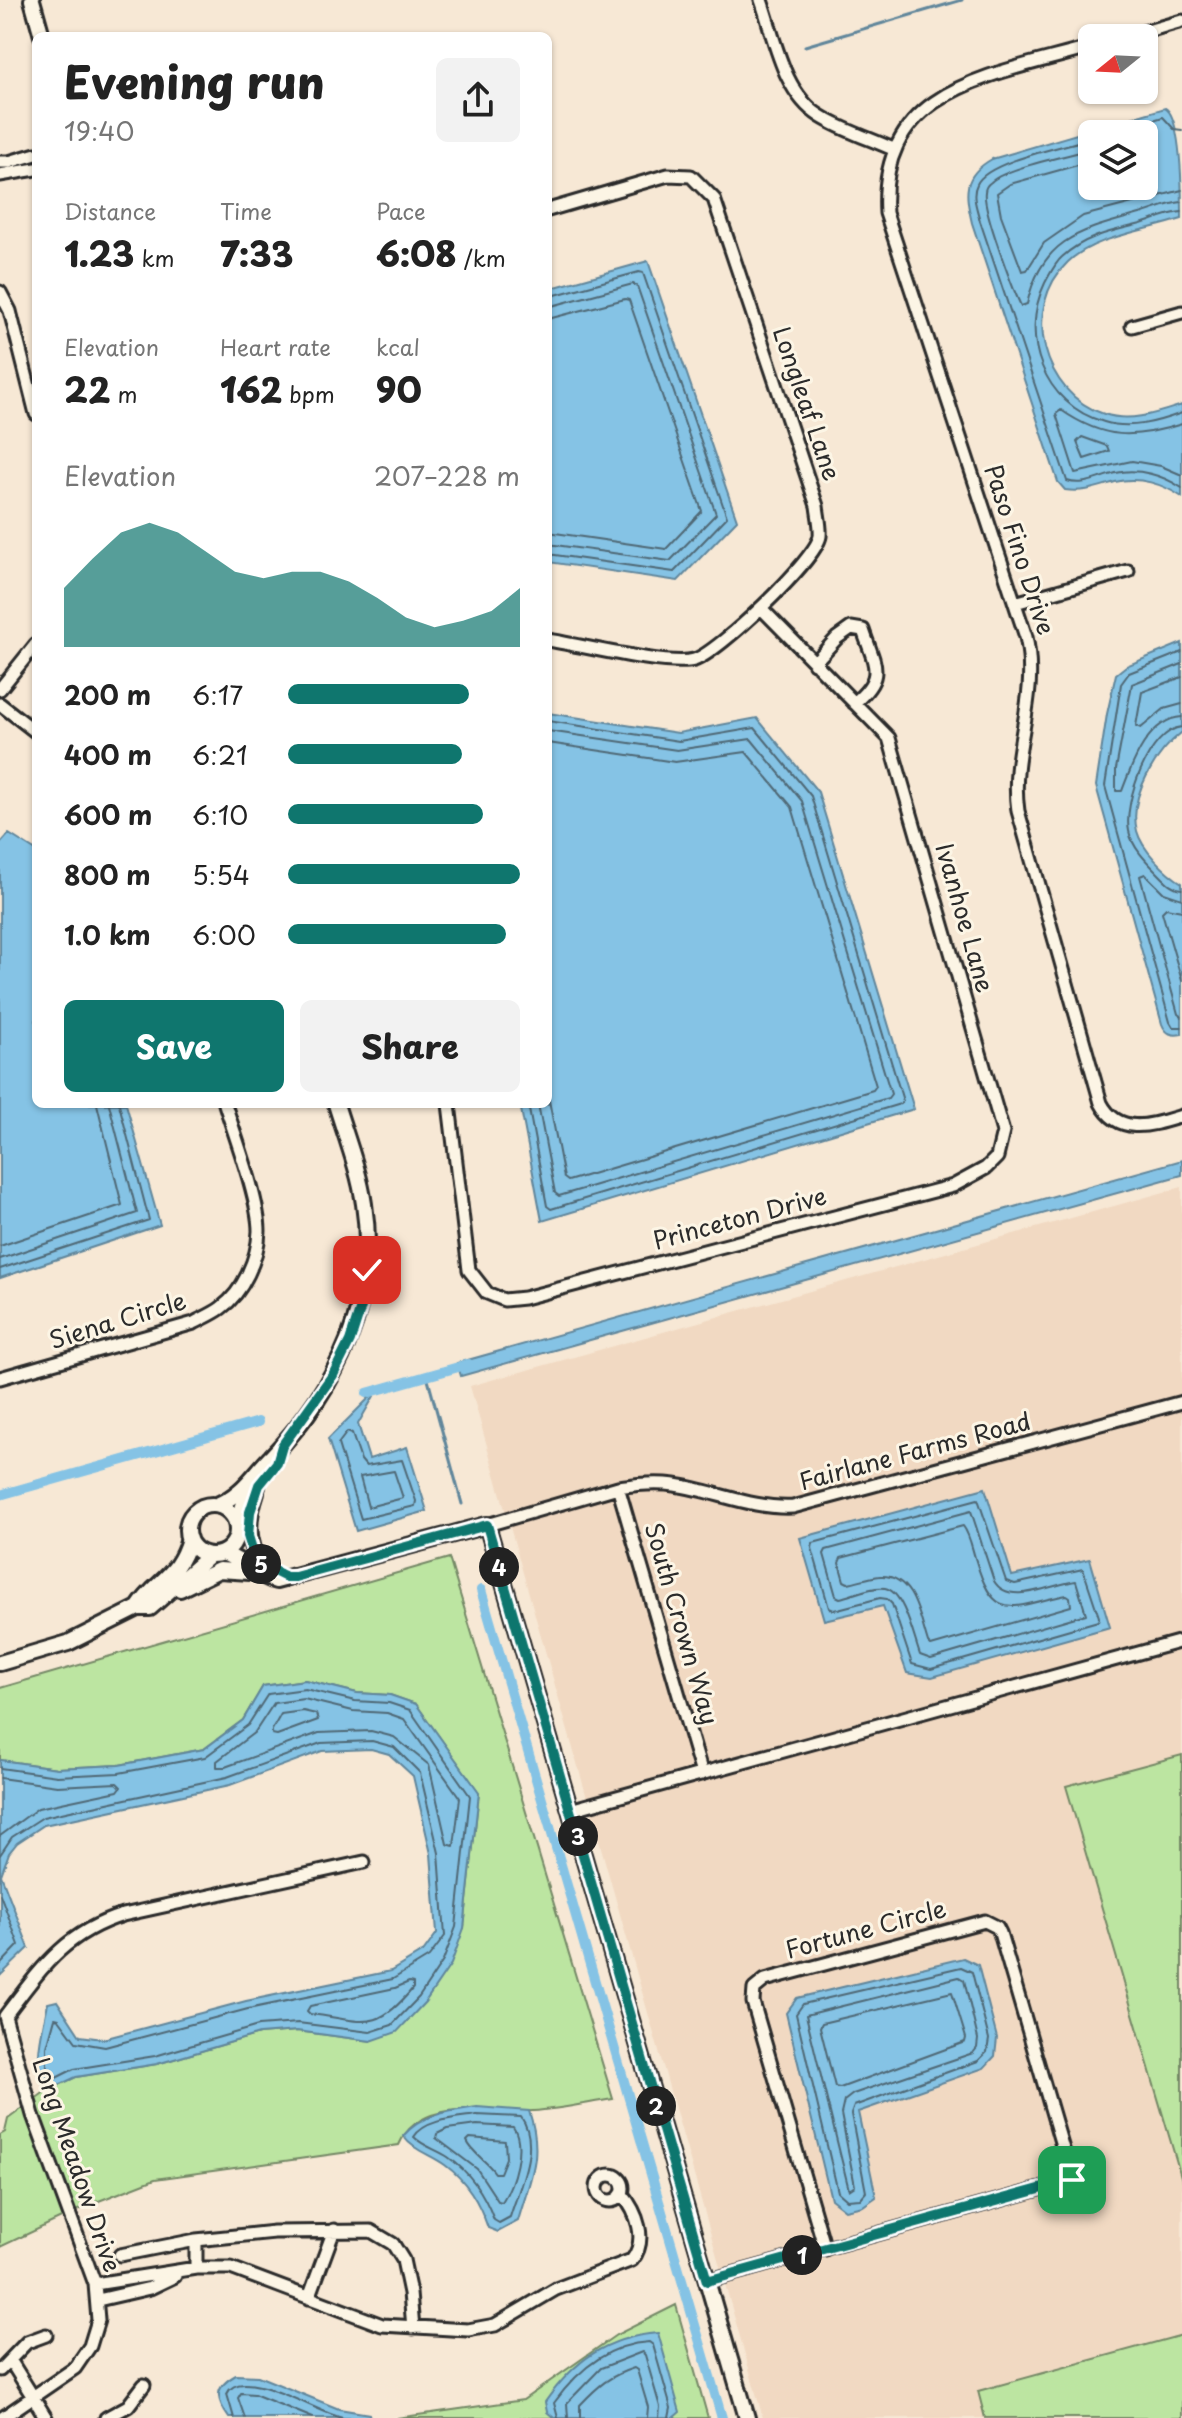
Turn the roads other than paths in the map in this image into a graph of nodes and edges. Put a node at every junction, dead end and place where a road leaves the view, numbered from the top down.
1 (32, 0) edge
2 (761, 0) edge
3 (1182, 21) edge
4 (1158, 28) edge
5 (41, 32) edge
6 (1078, 51) edge
7 (895, 150) junction
8 (32, 155) edge
9 (0, 162) edge
10 (32, 170) edge
11 (0, 175) edge
12 (552, 209) edge
13 (0, 292) edge
14 (1182, 312) edge
15 (1132, 326) dead end
16 (32, 398) edge
17 (1128, 571) dead end
18 (1015, 603) junction
19 (761, 608) junction
20 (552, 641) edge
21 (32, 649) edge
22 (814, 663) junction
23 (0, 689) edge
24 (854, 703) junction
25 (0, 704) edge
26 (32, 729) edge
27 (226, 1108) edge
28 (337, 1108) edge
29 (449, 1108) edge
30 (1182, 1116) edge
31 (997, 1157) joint
32 (0, 1378) edge
33 (1182, 1402) edge
34 (282, 1446) junction
35 (259, 1485) junction
36 (618, 1487) junction
37 (217, 1505) junction
38 (487, 1525) junction
39 (236, 1529) junction
40 (189, 1539) junction
41 (216, 1554) junction
42 (259, 1569) junction
43 (156, 1603) junction
44 (138, 1608) junction
45 (1182, 1641) edge
46 (0, 1663) edge
47 (702, 1774) junction
48 (570, 1810) junction
49 (364, 1862) dead end
50 (2, 2016) edge
51 (622, 2194) dead end
52 (334, 2230) junction
53 (196, 2240) junction
54 (825, 2249) junction
55 (120, 2255) dead end
56 (191, 2269) junction
57 (707, 2281) junction
58 (95, 2284) junction
59 (309, 2298) junction
60 (98, 2300) junction
61 (413, 2328) junction
62 (46, 2335) dead end
63 (10, 2360) junction
64 (0, 2370) edge
65 (144, 2385) dead end
66 (34, 2397) junction
67 (2, 2418) edge
68 (46, 2418) edge
69 (106, 2418) edge
70 (747, 2418) edge

1 - 5 street
2 - 7 street
3 - 4 street
6 - 7 street, Paso Fino Drive
7 - 18 street, Paso Fino Drive
8 - 9 street
10 - 11 street
12 - 19 street, Longleaf Lane
13 - 16 street
14 - 15 street
17 - 18 street
18 - 30 street, Paso Fino Drive
19 - 20 street, Longleaf Lane
19 - 22 street, Ivanhoe Lane
21 - 23 street
22 - 24 street, Ivanhoe Lane
22 - 24 street
24 - 31 street, Ivanhoe Lane
25 - 26 street
27 - 32 street, Siena Circle
28 - 34 street
29 - 31 street, Princeton Drive
33 - 36 street, Fairlane Farms Road
34 - 35 street
34 - 37 street
35 - 39 street
35 - 42 street
36 - 38 street, Fairlane Farms Road
36 - 47 street, South Crown Way
37 - 39 street
37 - 40 street
38 - 42 street, Fairlane Farms Road
38 - 48 street
39 - 41 street
39 - 42 street, Fairlane Farms Road
40 - 41 street
40 - 44 street
41 - 42 street, Fairlane Farms Road
41 - 43 street
42 - 43 street
43 - 44 street
44 - 46 street
45 - 47 street
47 - 48 street
48 - 57 street
49 - 50 street, Long Meadow Drive
50 - 58 street, Long Meadow Drive
51 - 61 street
52 - 53 street
52 - 59 street
52 - 61 street
53 - 55 street
53 - 56 street
54 - 54 street, Fortune Circle
54 - 57 street
56 - 58 street
56 - 59 street
56 - 60 street
57 - 70 street
58 - 60 street, Long Meadow Drive
59 - 61 street
60 - 66 street, Long Meadow Drive
62 - 63 street
63 - 64 street
63 - 66 street
65 - 69 street
66 - 67 street, Long Meadow Drive
66 - 68 street

